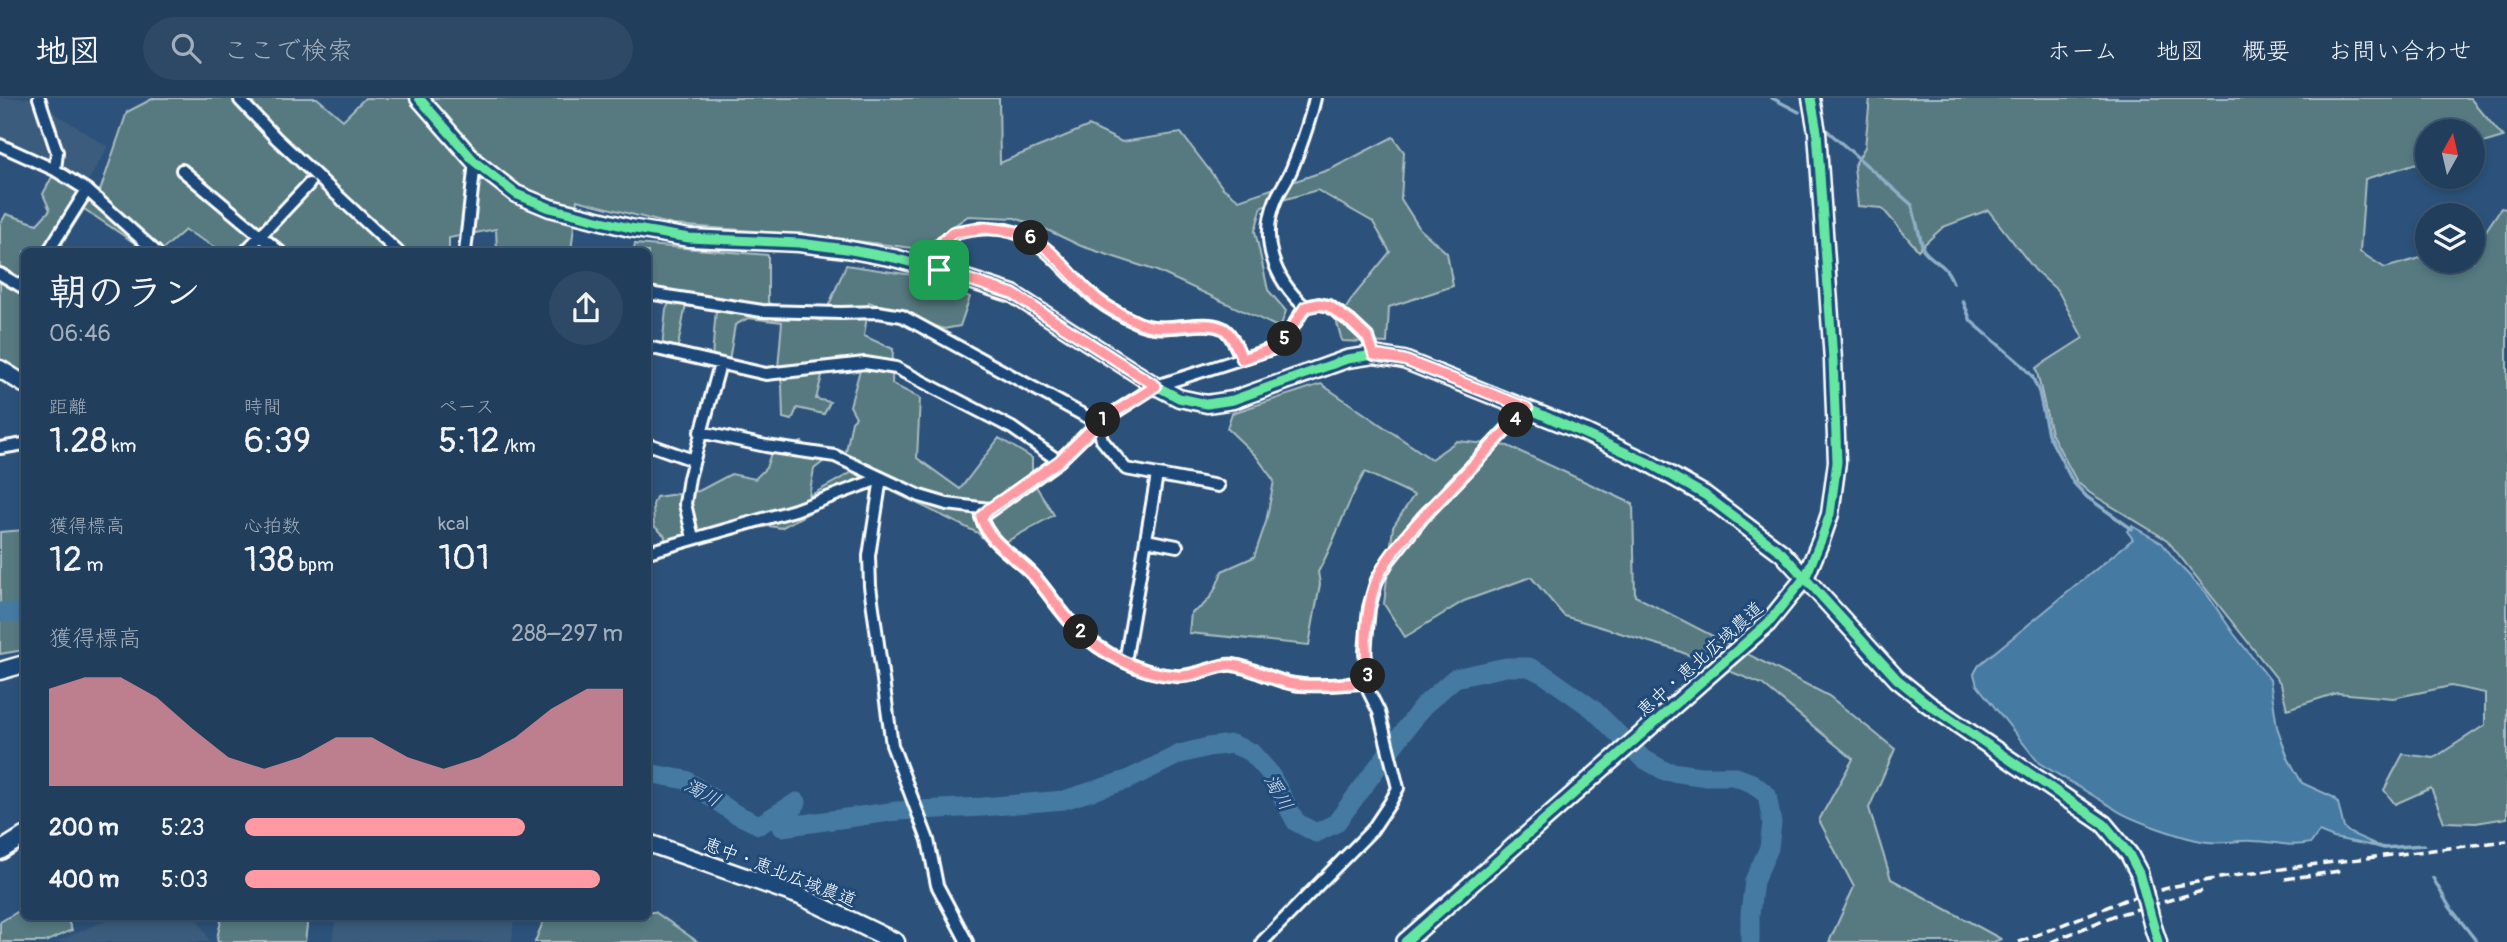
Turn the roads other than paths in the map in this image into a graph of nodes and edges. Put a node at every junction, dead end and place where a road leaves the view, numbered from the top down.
1 (38, 98) edge
2 (419, 98) edge
3 (1315, 98) edge
4 (1811, 98) edge
5 (240, 100) dead end
6 (0, 145) edge
7 (475, 162) junction
8 (55, 170) junction
9 (182, 170) dead end
10 (309, 184) dead end
11 (87, 190) junction
12 (261, 235) junction
13 (51, 248) edge
14 (152, 248) edge
15 (249, 248) edge
16 (276, 248) edge
17 (394, 248) edge
18 (465, 248) edge
19 (939, 270) junction
20 (0, 274) edge
21 (21, 286) edge
22 (651, 293) edge
23 (1305, 307) junction
24 (651, 348) edge
25 (1374, 355) junction
26 (1242, 359) junction
27 (720, 364) junction
28 (0, 369) edge
29 (21, 382) edge
30 (1156, 386) junction
31 (1527, 408) junction
32 (1098, 423) junction
33 (700, 432) junction
34 (21, 445) edge
35 (651, 445) edge
36 (0, 449) edge
37 (693, 460) junction
38 (1059, 461) junction
39 (1157, 475) junction
40 (881, 478) junction
41 (1218, 486) dead end
42 (989, 509) junction
43 (693, 538) junction
44 (1146, 540) junction
45 (1177, 546) dead end
46 (651, 551) edge
47 (1806, 576) junction
48 (1125, 662) junction
49 (21, 665) edge
50 (0, 671) edge
51 (1368, 683) junction
52 (21, 838) edge
53 (651, 845) edge
54 (0, 851) edge
55 (2155, 935) edge
56 (896, 942) edge
57 (967, 942) edge
58 (1262, 942) edge
59 (1405, 942) edge

1 - 8 street
2 - 7 street
3 - 23 street
4 - 47 street, 恵中・恵北広域農道
5 - 17 street
6 - 8 street
7 - 18 street
7 - 19 street
8 - 11 street
9 - 12 street
10 - 12 street
11 - 13 street
11 - 14 street
12 - 15 street
12 - 16 street
19 - 26 street
19 - 30 street
20 - 21 street
22 - 32 street
23 - 25 street
23 - 26 street
24 - 27 street
25 - 30 street
25 - 31 street
26 - 30 street
27 - 33 street
27 - 38 street
28 - 29 street
30 - 32 street
31 - 47 street
31 - 51 street
32 - 38 street
32 - 39 street
33 - 37 street
33 - 40 street
34 - 36 street
35 - 37 street
37 - 43 street
38 - 42 street
39 - 41 street
39 - 44 street
40 - 42 street
40 - 43 street
40 - 57 street
42 - 48 street
43 - 46 street
44 - 45 street
44 - 48 street
47 - 55 street, bridge
47 - 59 street, 恵中・恵北広域農道
48 - 51 street
49 - 50 street
51 - 58 street
52 - 54 street
53 - 56 street, 恵中・恵北広域農道

